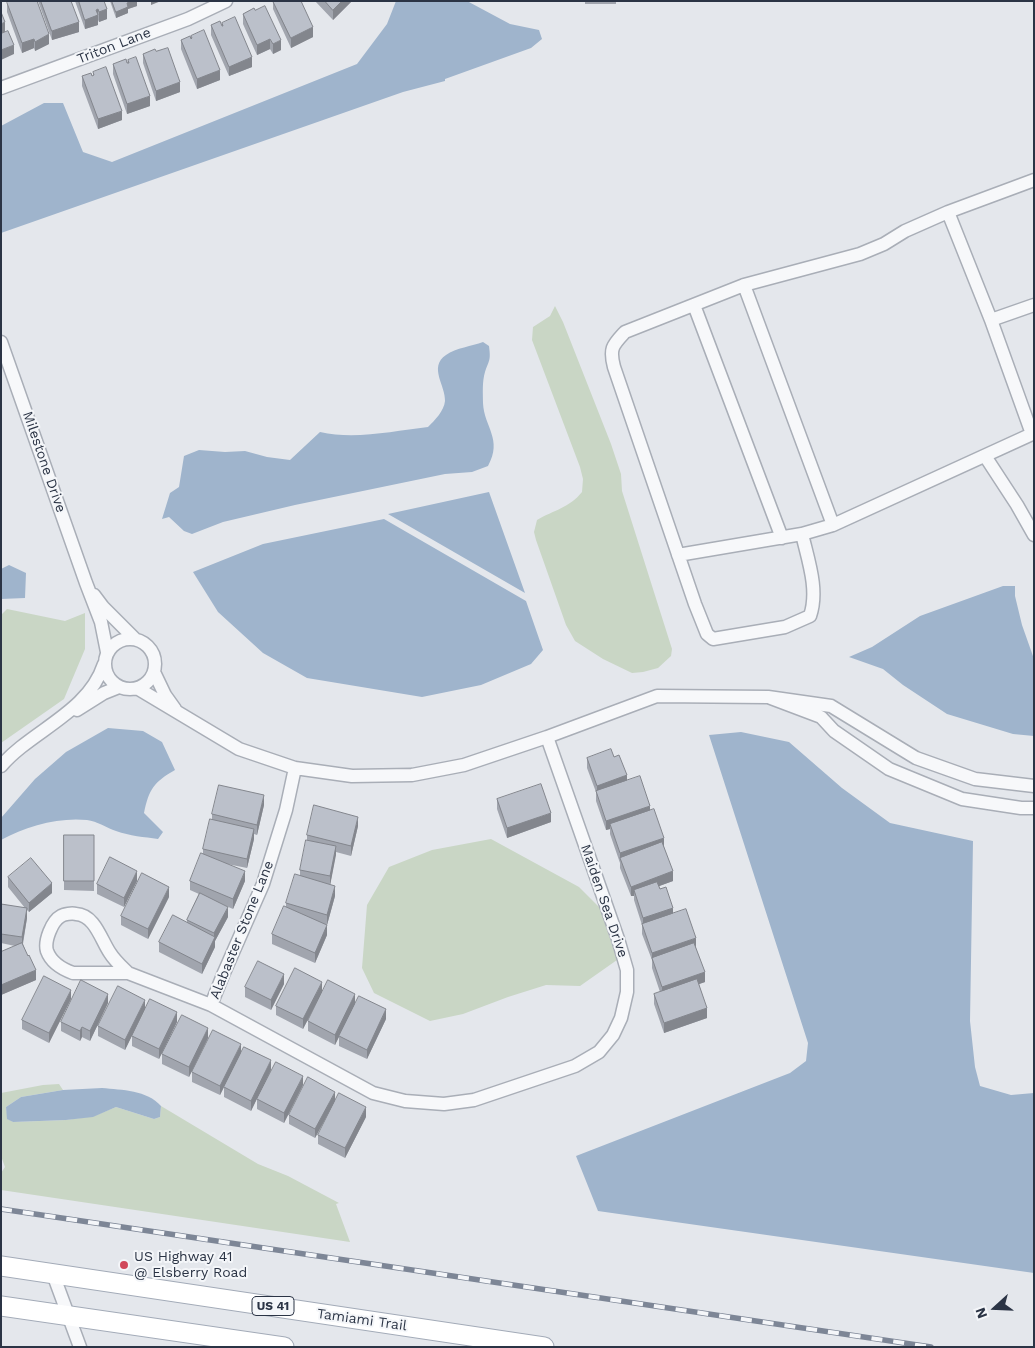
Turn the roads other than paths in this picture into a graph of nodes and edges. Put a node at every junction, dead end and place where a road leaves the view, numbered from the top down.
1 (226, 1) edge
2 (1, 88) edge
3 (1034, 180) edge
4 (948, 212) junction
5 (744, 285) junction
6 (694, 305) junction
7 (1034, 305) edge
8 (991, 320) junction
9 (1, 342) edge
10 (1033, 434) edge
11 (984, 456) junction
12 (834, 524) junction
13 (802, 534) junction
14 (1034, 535) edge
15 (782, 538) junction
16 (678, 555) junction
17 (86, 583) junction
18 (135, 639) junction
19 (106, 658) junction
20 (154, 672) junction
21 (119, 687) junction
22 (137, 688) junction
23 (768, 697) junction
24 (177, 711) junction
25 (58, 721) junction
26 (547, 737) junction
27 (1, 766) edge
28 (295, 768) junction
29 (1034, 786) edge
30 (1034, 808) edge
31 (128, 973) junction
32 (211, 1005) junction
33 (1, 1266) edge
34 (53, 1274) junction
35 (1, 1306) edge
36 (68, 1315) junction
37 (80, 1347) edge
38 (284, 1347) edge
39 (544, 1347) edge

1 - 2 street, Triton Lane
3 - 4 street
4 - 5 street
4 - 8 street
5 - 6 street
5 - 12 street
6 - 15 street
6 - 16 street
7 - 8 street
8 - 10 street
9 - 17 street, Milestone Drive
10 - 11 street
11 - 12 street
11 - 14 street
12 - 13 street
13 - 15 street
13 - 16 street
15 - 16 street
17 - 18 street, Milestone Drive
17 - 19 street, Milestone Drive
18 - 19 street
18 - 20 street, Milestone Drive
19 - 21 street, Milestone Drive
19 - 25 street
20 - 22 street
20 - 24 street, Milestone Drive
21 - 22 street
21 - 25 street
22 - 24 street
23 - 26 street
23 - 29 street
23 - 30 street
24 - 28 street
25 - 27 street
26 - 28 street
26 - 32 street, Maiden Sea Drive
28 - 32 street, Alabaster Stone Lane
31 - 31 street
31 - 32 street, Maiden Sea Drive
33 - 34 main road, Tamiami Trail / US 41
34 - 36 street
34 - 39 main road, Tamiami Trail / US 41
35 - 36 main road
36 - 37 street
36 - 38 main road

